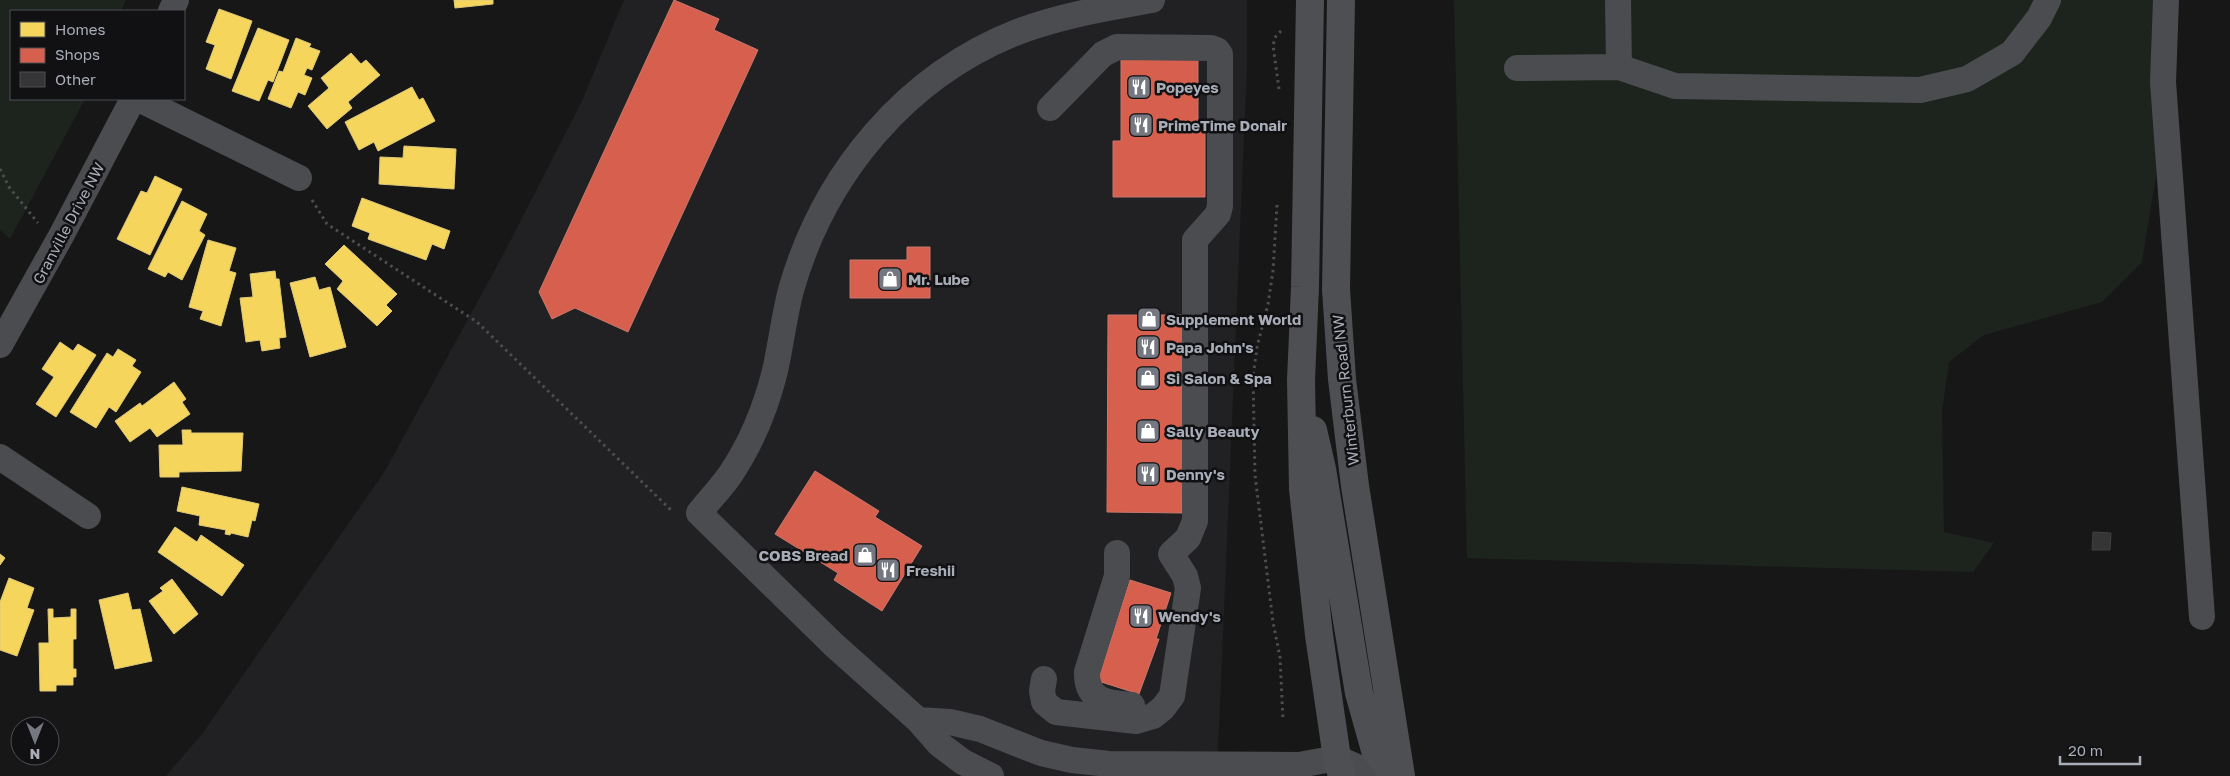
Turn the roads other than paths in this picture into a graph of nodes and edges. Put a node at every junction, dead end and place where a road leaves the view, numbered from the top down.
1 (1152, 0) edge
2 (1310, 0) edge
3 (1340, 0) edge
4 (1618, 0) edge
5 (2048, 0) edge
6 (2166, 0) edge
7 (1619, 67) junction
8 (1517, 68) dead end
9 (132, 100) edge
10 (141, 100) edge
11 (1050, 108) dead end
12 (299, 178) road end
13 (0, 345) edge
14 (1300, 380) junction
15 (0, 457) edge
16 (88, 516) dead end
17 (1117, 553) dead end
18 (1185, 612) junction
19 (2202, 617) dead end
20 (1044, 679) dead end
21 (918, 720) junction
22 (1340, 767) edge
23 (991, 776) edge
24 (1377, 776) edge
25 (1394, 776) edge
26 (1401, 776) edge

1 - 21 street
2 - 14 main road
3 - 26 main road, Winterburn Road NW
4 - 7 street
5 - 7 street
6 - 19 street
7 - 8 street
9 - 13 street, Granville Drive NW
10 - 12 street
11 - 18 street
14 - 22 main road
14 - 25 main road
15 - 16 street
17 - 18 street
18 - 20 street
21 - 22 street
21 - 23 street
22 - 24 street

